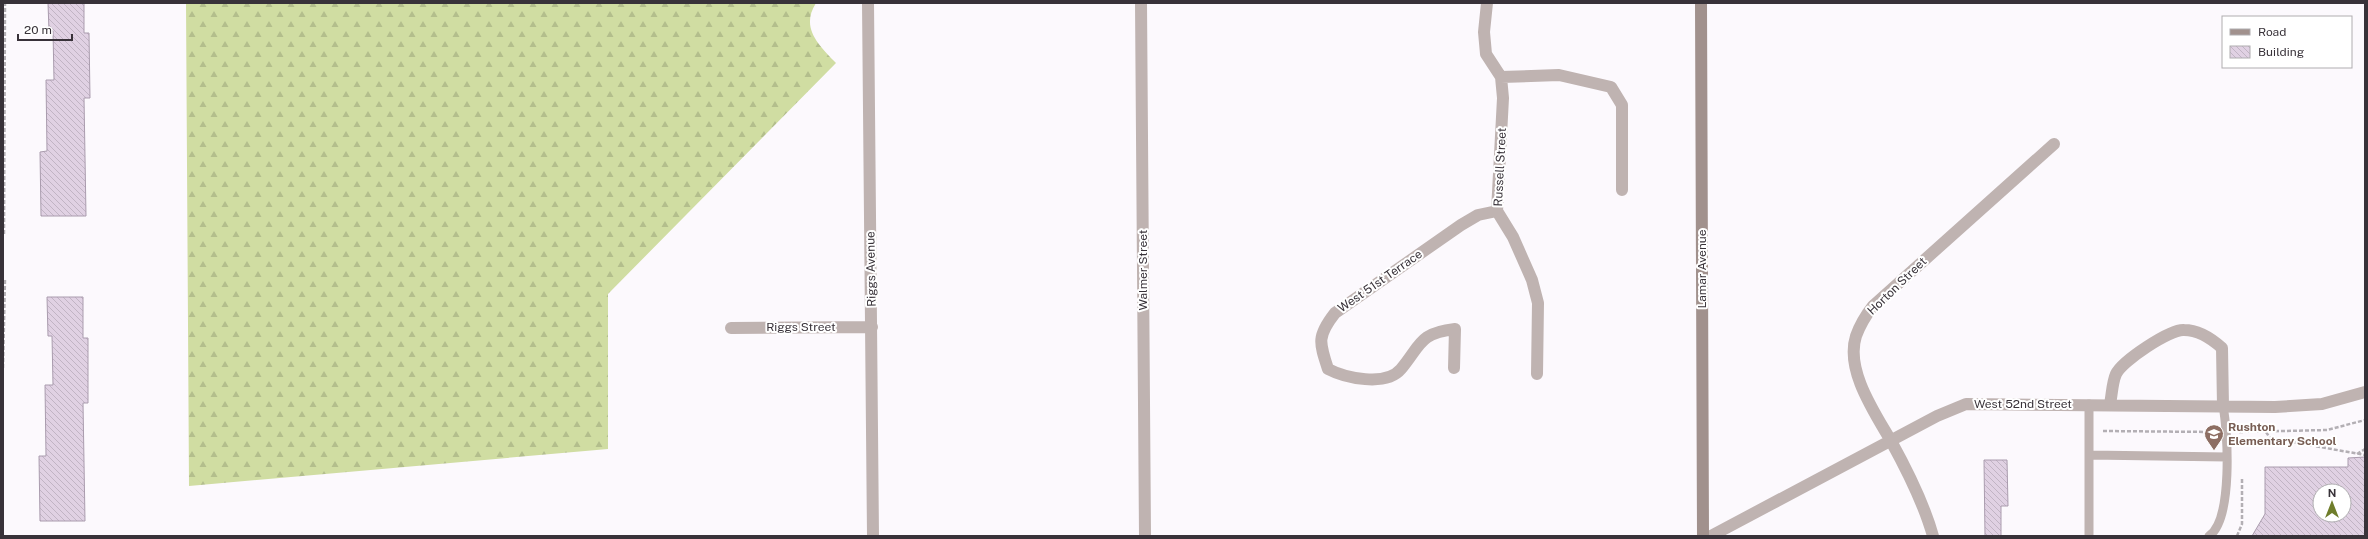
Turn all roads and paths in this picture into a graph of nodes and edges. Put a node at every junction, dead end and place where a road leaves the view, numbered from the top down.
1 (5, 3) edge
2 (868, 3) edge
3 (1141, 3) edge
4 (1487, 3) edge
5 (1701, 3) edge
6 (1501, 78) junction
7 (2054, 144) dead end
8 (1622, 190) dead end
9 (1497, 211) junction
10 (4, 234) edge
11 (4, 278) dead end
12 (872, 326) junction
13 (731, 328) dead end
14 (3, 368) edge
15 (1454, 368) dead end
16 (1537, 374) dead end
17 (2365, 392) edge
18 (2089, 404) junction
19 (2110, 404) junction
20 (2223, 406) junction
21 (2265, 432) dead end
22 (1891, 440) junction
23 (2365, 449) edge
24 (2356, 454) junction
25 (2090, 455) junction
26 (2365, 455) edge
27 (2227, 457) junction
28 (2212, 535) edge
29 (873, 536) edge
30 (1145, 536) edge
31 (1702, 536) edge
32 (1711, 536) edge
33 (1933, 536) edge
34 (2089, 536) edge

1 - 10 path
2 - 12 street, Riggs Avenue
3 - 30 street, Walmer Street
4 - 6 street, Russell Street
5 - 31 street, Lamar Avenue
6 - 8 street
6 - 9 street, Russell Street
7 - 22 street, Horton Street
9 - 15 street, West 51st Terrace
9 - 16 street, Russell Street
11 - 14 path
12 - 13 street, Riggs Street
12 - 29 street, Riggs Avenue
17 - 20 street, West 52nd Street
18 - 19 street, West 52nd Street
18 - 22 street, West 52nd Street
18 - 25 lane
19 - 20 street, West 52nd Street
19 - 20 street
20 - 27 lane
21 - 24 path
22 - 32 street, West 52nd Street
22 - 33 street, Horton Street
23 - 24 path
24 - 26 path
25 - 27 lane
25 - 34 lane
27 - 28 lane

